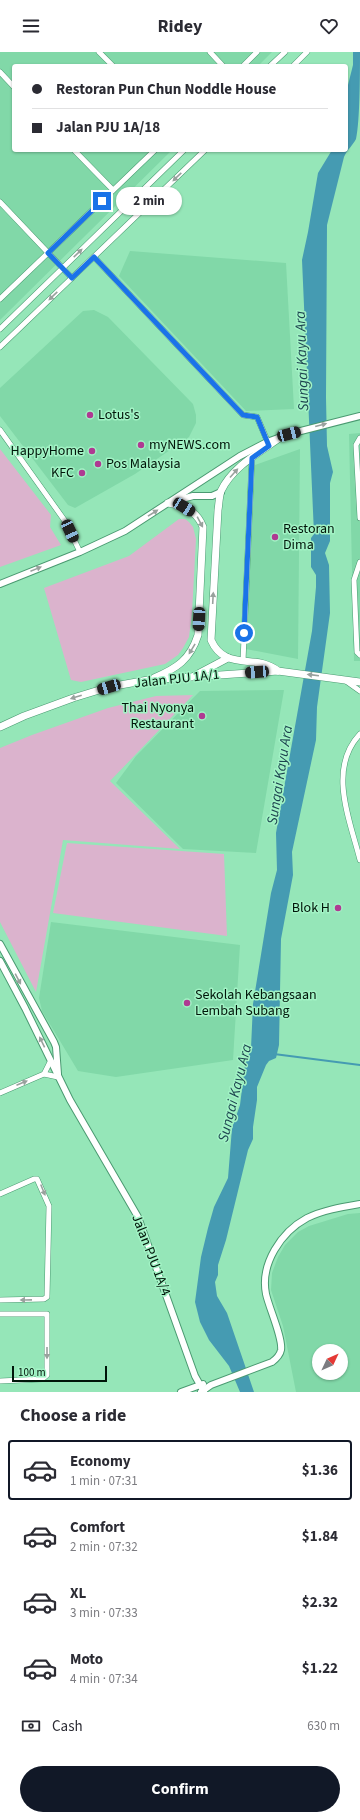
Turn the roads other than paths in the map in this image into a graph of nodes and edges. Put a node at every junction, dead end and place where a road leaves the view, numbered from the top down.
1 (99, 52) edge
2 (210, 52) edge
3 (257, 52) edge
4 (285, 52) edge
5 (307, 52) edge
6 (111, 64) edge
7 (221, 64) edge
8 (245, 64) edge
9 (272, 64) edge
10 (295, 64) edge
11 (0, 72) edge
12 (12, 85) edge
13 (76, 152) edge
14 (153, 152) edge
15 (182, 152) edge
16 (203, 152) edge
17 (113, 190) junction
18 (0, 202) edge
19 (48, 253) junction
20 (94, 257) junction
21 (63, 268) junction
22 (72, 278) junction
23 (0, 299) edge
24 (0, 329) edge
25 (0, 347) edge
26 (357, 416) edge
27 (0, 430) edge
28 (281, 437) joint
29 (360, 438) edge
30 (268, 444) junction
31 (252, 458) junction
32 (221, 492) junction
33 (168, 503) junction
34 (360, 505) edge
35 (360, 518) edge
36 (80, 552) junction
37 (360, 562) edge
38 (359, 569) edge
39 (0, 584) edge
40 (360, 654) edge
41 (228, 658) junction
42 (243, 661) junction
43 (279, 672) junction
44 (192, 677) junction
45 (344, 679) junction
46 (148, 680) junction
47 (360, 682) edge
48 (360, 691) edge
49 (0, 727) edge
50 (360, 734) edge
51 (360, 860) edge
52 (0, 944) edge
53 (0, 961) edge
54 (50, 1062) junction
55 (44, 1074) junction
56 (58, 1077) junction
57 (0, 1093) edge
58 (0, 1194) edge
59 (360, 1204) edge
60 (0, 1300) edge
61 (0, 1314) edge
62 (0, 1380) edge
63 (201, 1389) edge
64 (181, 1392) edge

1 - 6 street
2 - 7 street
3 - 8 street
4 - 9 street
5 - 10 street
11 - 12 street
13 - 17 street
14 - 17 street
21 -> 15 street
16 -> 20 street
17 - 19 street
18 - 19 street
19 - 21 street
19 - 23 street
20 - 22 street
20 - 30 street
21 - 22 street
21 - 24 street
22 -> 25 street
28 -> 26 street
27 - 36 street
28 - 30 main road
29 - 34 street
30 - 31 main road
30 - 33 street
32 -> 31 main road
31 - 42 street
32 - 33 street
41 -> 32 main road
36 -> 33 street
33 -> 46 main road
34 - 35 street
39 -> 36 street
37 - 38 street
38 - 40 street
41 - 42 main road
41 - 44 main road
42 - 43 main road
43 - 44 main road, Jalan PJU 1A/1
45 -> 43 main road, Jalan PJU 1A/1
44 - 46 main road, Jalan PJU 1A/1
45 - 47 main road, Jalan PJU 1A/1
45 - 48 street
46 -> 49 main road, Jalan PJU 1A/1
50 - 51 street
52 -> 56 street, Jalan PJU 1A/4
54 -> 53 street, Jalan PJU 1A/4
54 - 55 street
54 - 56 street, Jalan PJU 1A/4
55 - 56 street
57 -> 55 street
56 - 63 street, Jalan PJU 1A/4
58 -> 60 street
59 - 63 street
61 -> 62 street
63 - 64 street

